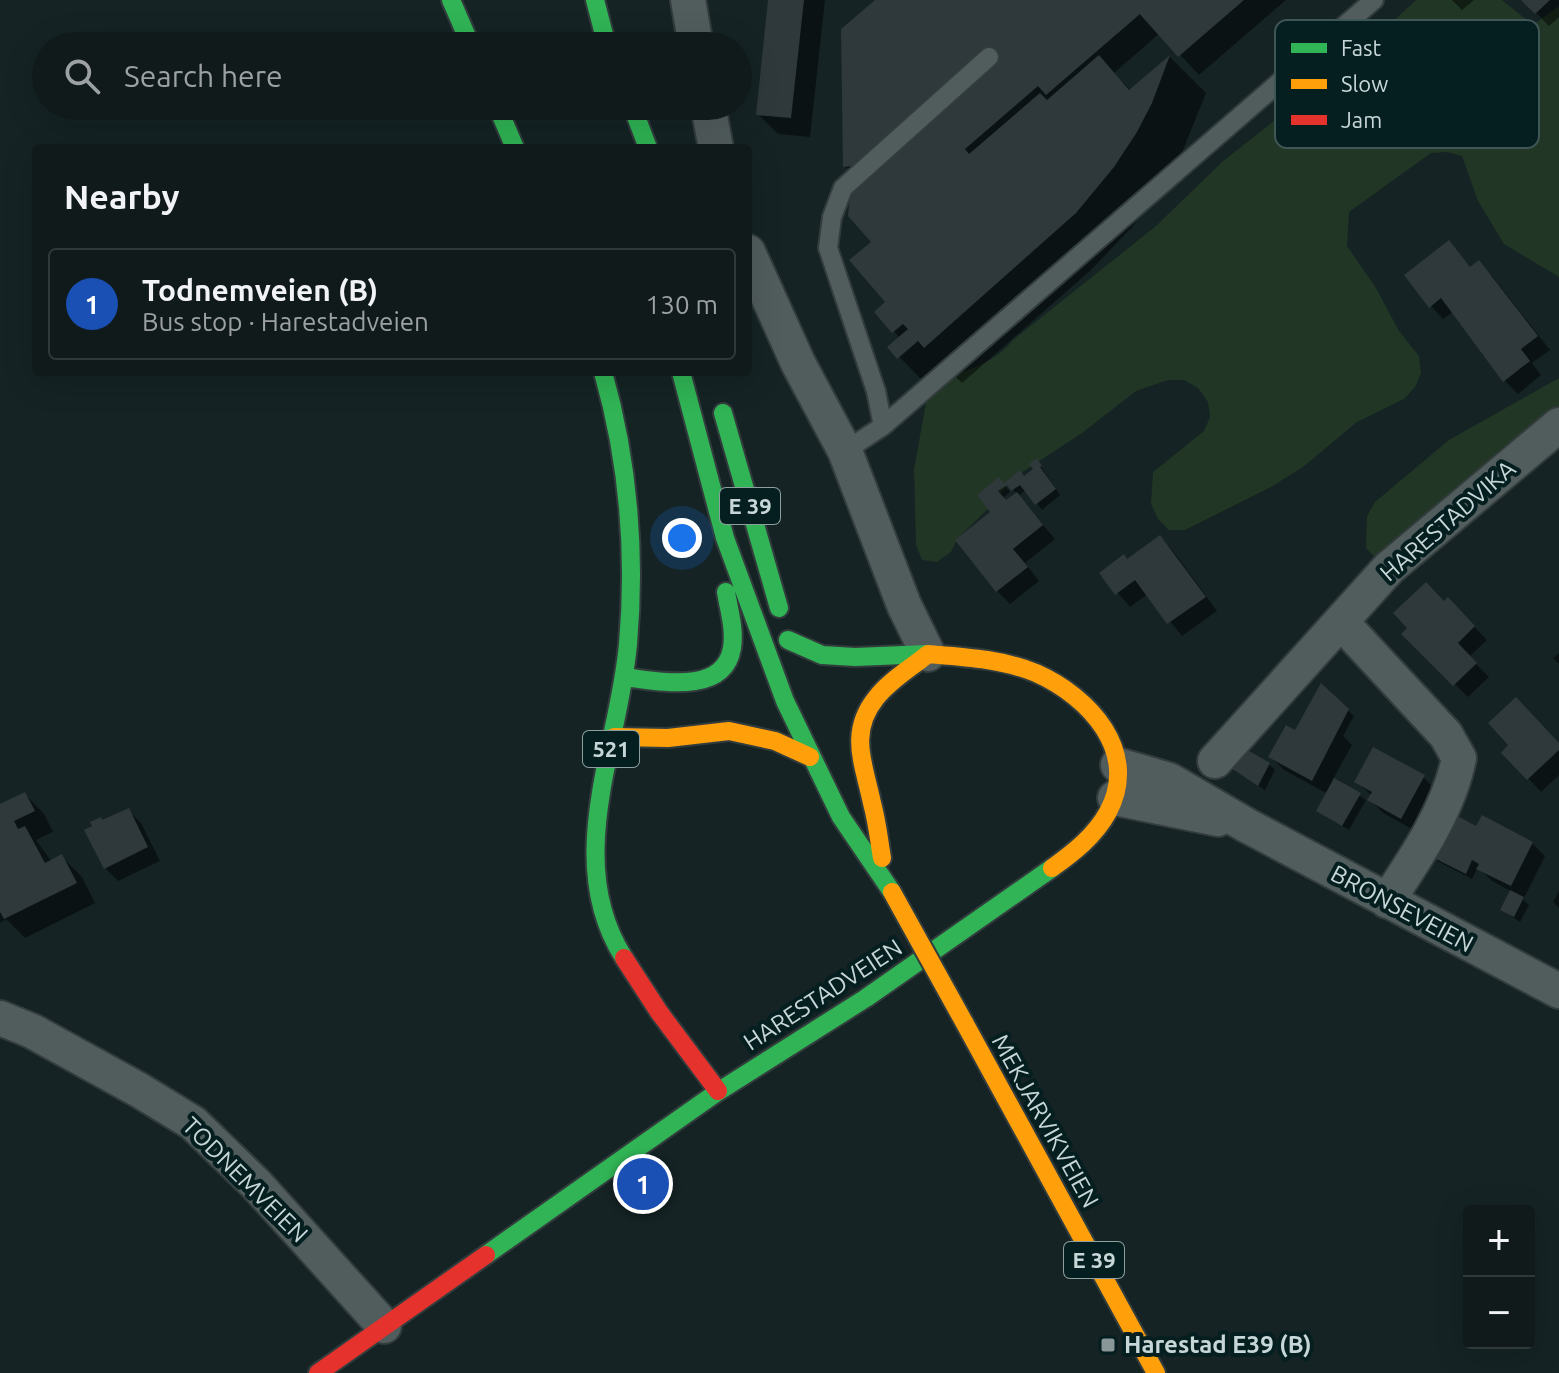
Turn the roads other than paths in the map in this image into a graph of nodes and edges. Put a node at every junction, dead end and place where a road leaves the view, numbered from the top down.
1 (451, 0) edge
2 (595, 0) edge
3 (688, 0) edge
4 (1374, 0) edge
5 (1351, 20) edge
6 (465, 32) edge
7 (604, 32) edge
8 (694, 32) edge
9 (989, 57) dead end
10 (1275, 86) edge
11 (503, 120) edge
12 (622, 120) edge
13 (637, 120) edge
14 (711, 120) edge
15 (624, 134) dead end
16 (513, 144) edge
17 (646, 144) edge
18 (715, 144) edge
19 (752, 261) edge
20 (604, 376) edge
21 (682, 376) edge
22 (719, 399) dead end
23 (1559, 425) edge
24 (883, 426) junction
25 (845, 451) junction
26 (725, 538) junction
27 (1342, 623) junction
28 (788, 640) junction
29 (928, 654) junction
30 (800, 670) dead end
31 (624, 677) junction
32 (614, 737) junction
33 (810, 757) junction
34 (1215, 761) dead end
35 (1116, 781) junction
36 (848, 786) dead end
37 (882, 858) junction
38 (892, 892) junction
39 (1387, 901) junction
40 (1559, 991) edge
41 (0, 1018) edge
42 (718, 1091) junction
43 (384, 1326) junction
44 (318, 1373) edge
45 (1156, 1373) edge

1 - 6 main road
2 - 7 main road
3 - 8 street
4 - 5 lane
9 - 24 lane
10 - 24 lane
11 - 16 main road
12 - 15 main road
13 - 17 main road
14 - 18 street
19 - 25 street
20 - 31 main road, 521
21 - 26 main road, E 39
22 - 28 main road, E 39
23 - 27 street, HARESTADVIKA
24 - 25 lane
25 - 29 street
26 - 31 main road, E 39
26 - 33 main road, MEKJARVIKVEIEN / E 39
27 - 34 street, HARESTADVIKA
27 - 39 street
28 - 29 main road
28 - 30 main road, E 39
29 - 35 main road
29 - 37 main road, E 39
31 - 32 main road, 521
32 - 33 main road
32 - 42 main road, 521
33 - 38 main road, MEKJARVIKVEIEN / E 39
35 - 39 street, BRONSEVEIEN
35 - 42 main road, HARESTADVEIEN
36 - 37 main road, MEKJARVIKVEIEN / E 39
37 - 38 main road, MEKJARVIKVEIEN / E 39
38 - 45 main road, MEKJARVIKVEIEN / E 39, bridge
39 - 40 street, BRONSEVEIEN
41 - 43 street, TODNEMVEIEN
42 - 43 main road, HARESTADVEIEN
43 - 44 main road, HARESTADVEIEN

